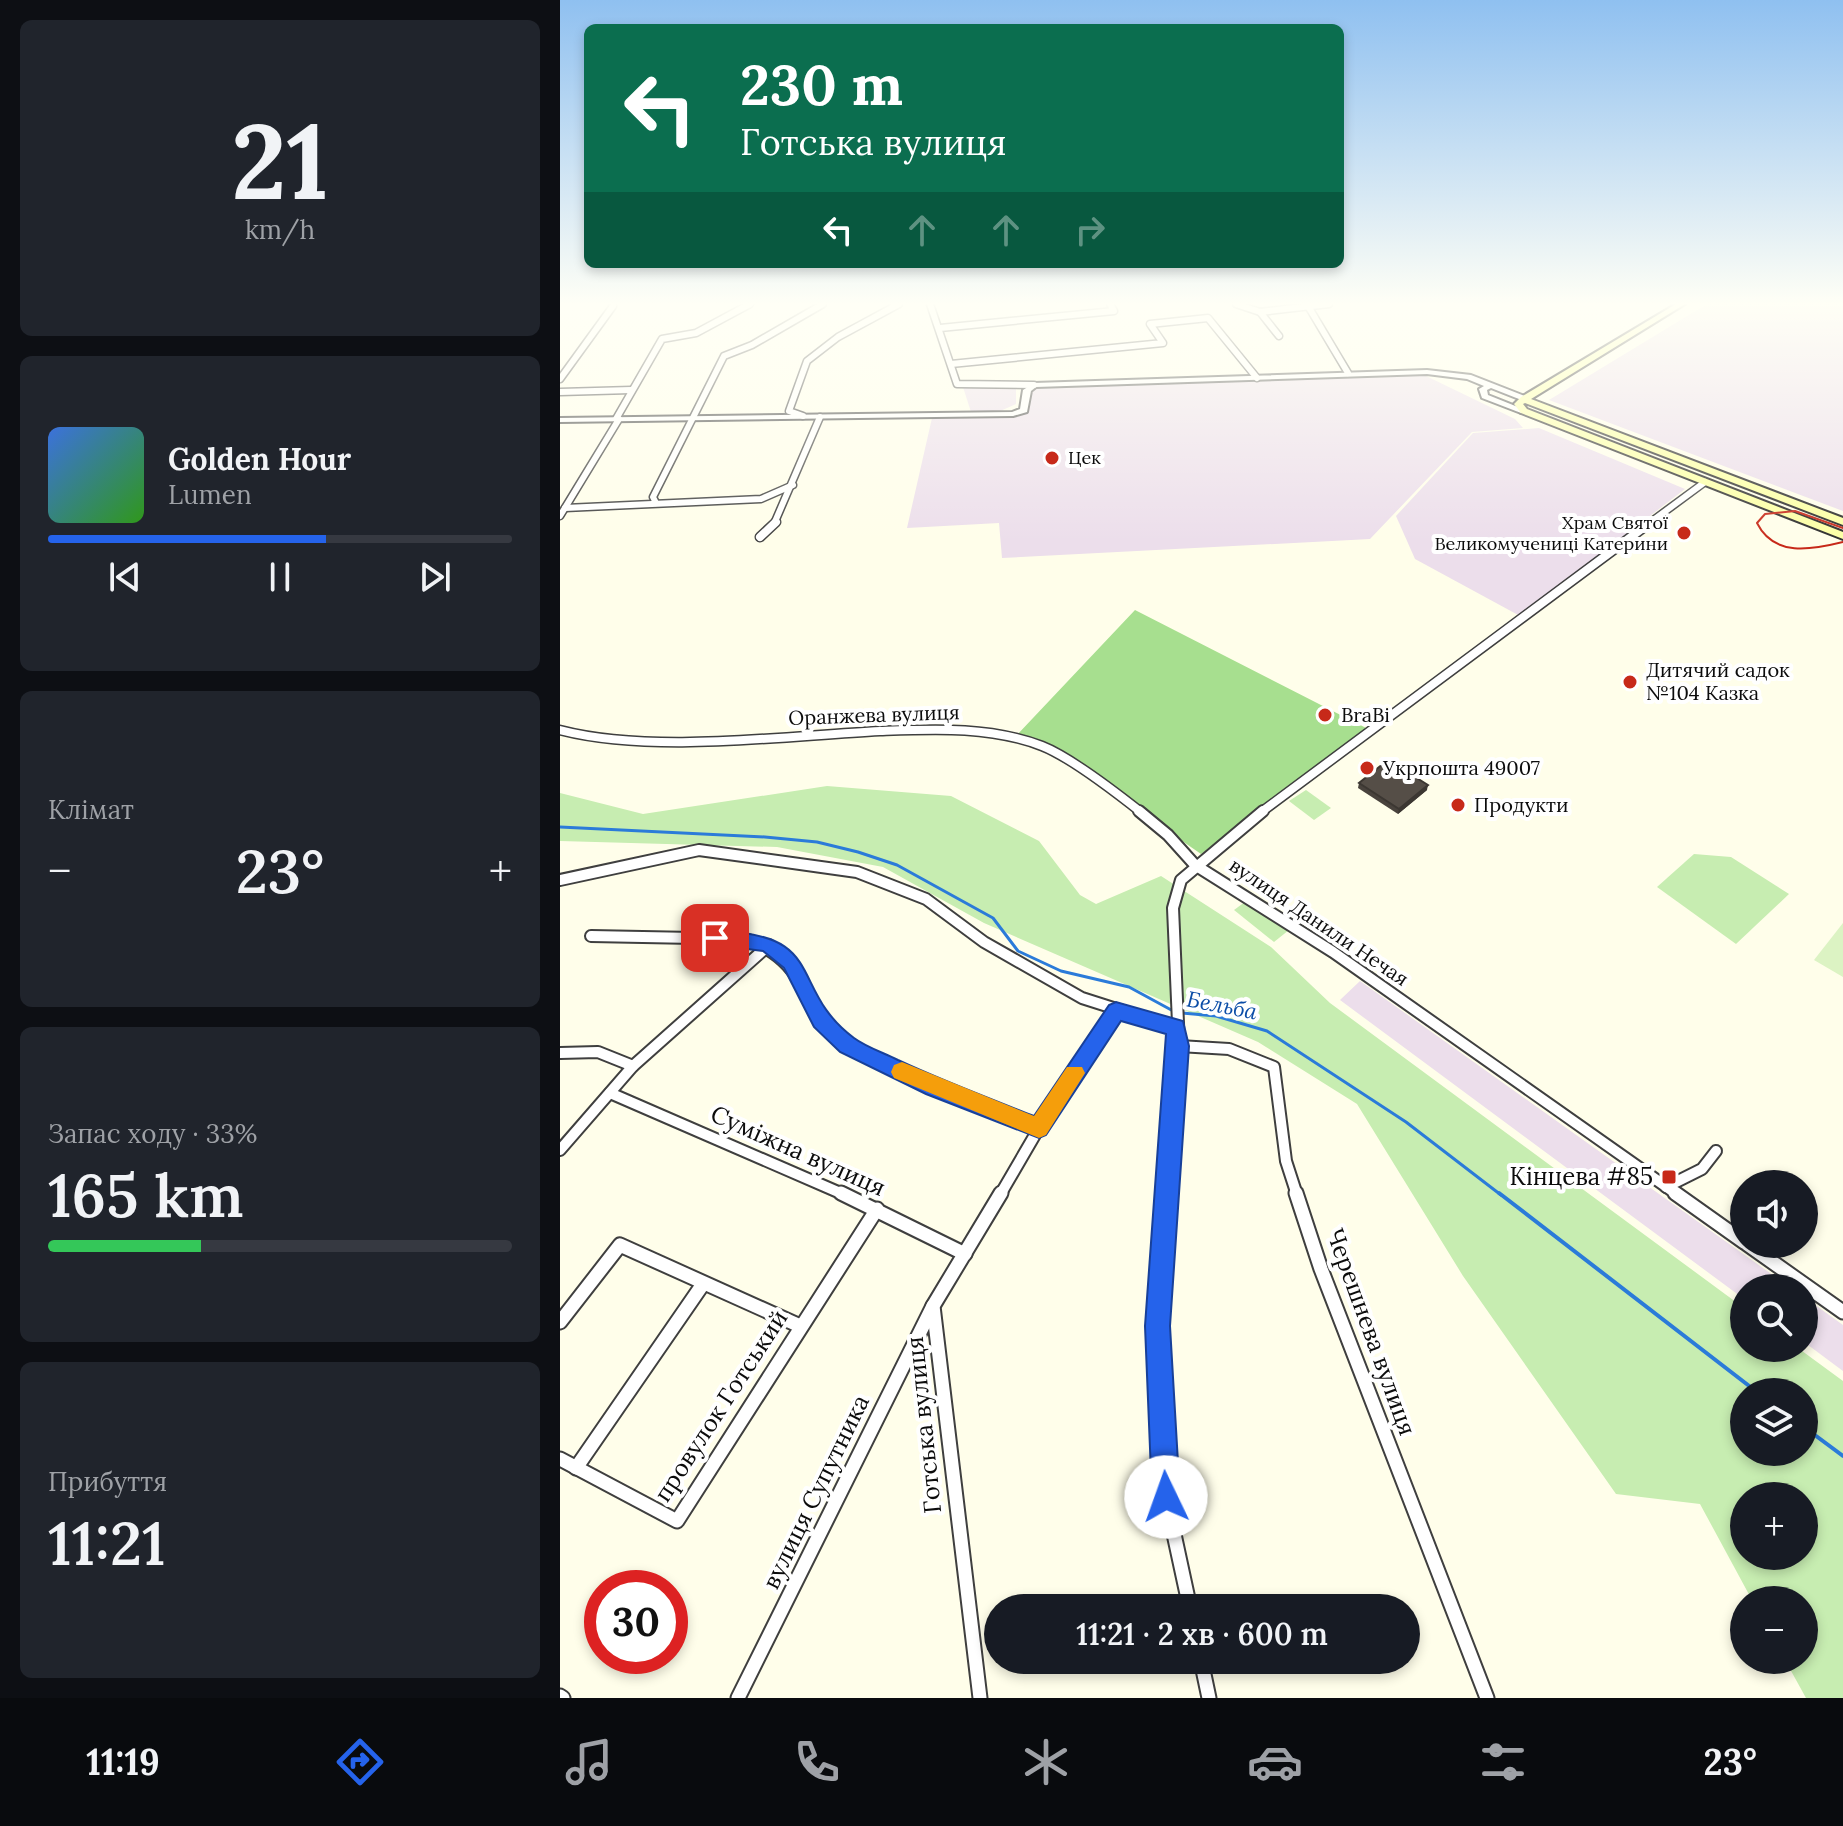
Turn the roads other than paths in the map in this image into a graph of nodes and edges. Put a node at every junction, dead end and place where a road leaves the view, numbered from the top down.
1 (635, 383) edge
2 (709, 383) edge
3 (799, 383) edge
4 (957, 383) edge
5 (1090, 383) edge
6 (1480, 383) edge
7 (1558, 383) edge
8 (1034, 385) junction
9 (631, 390) junction
10 (560, 392) edge
11 (1524, 405) junction
12 (691, 416) junction
13 (803, 416) junction
14 (820, 417) junction
15 (617, 419) junction
16 (560, 420) edge
17 (1691, 463) junction
18 (1680, 472) junction
19 (1705, 482) junction
20 (793, 485) junction
21 (656, 503) junction
22 (565, 508) junction
23 (560, 516) edge
24 (1843, 522) edge
25 (1843, 536) edge
26 (760, 537) dead end
27 (560, 730) edge
28 (1195, 865) junction
29 (560, 880) edge
30 (591, 936) dead end
31 (769, 945) junction
32 (1116, 1011) junction
33 (1176, 1024) junction
34 (1179, 1046) junction
35 (560, 1053) edge
36 (633, 1066) junction
37 (610, 1093) junction
38 (1039, 1128) junction
39 (560, 1150) edge
40 (1716, 1151) dead end
41 (1666, 1187) junction
42 (877, 1209) junction
43 (1730, 1232) edge
44 (965, 1254) junction
45 (1767, 1258) edge
46 (703, 1284) junction
47 (933, 1306) junction
48 (1843, 1312) edge
49 (560, 1322) edge
50 (800, 1326) junction
51 (560, 1459) edge
52 (576, 1468) junction
53 (1187, 1594) edge
54 (1204, 1674) edge
55 (738, 1698) edge
56 (980, 1698) edge
57 (1209, 1698) edge
58 (1487, 1698) edge

1 - 9 street
2 - 12 street
3 - 13 street
4 - 8 street
5 - 8 street
6 - 11 street
7 - 11 main road
8 - 14 street
9 - 10 street
9 - 15 street
11 - 17 main road
11 - 18 main road
12 - 13 street
12 - 15 street
12 - 21 street
13 - 14 street
14 - 20 street
15 - 16 street
15 - 22 street
17 - 18 main road
17 - 24 main road
18 - 19 main road
19 - 25 main road
19 - 28 street, вулиця Данили Нечая
20 - 21 street
20 - 26 street
21 - 22 street
22 - 23 street
27 - 28 street, Оранжева вулиця
28 - 33 street
28 - 41 street, вулиця Данили Нечая
29 - 32 street
30 - 31 street
31 - 36 street
31 - 38 street
32 - 33 street
32 - 38 street, Готська вулиця
33 - 34 street
34 - 53 street
34 - 58 street, Черешнева вулиця
35 - 36 street
36 - 37 street
37 - 39 street
37 - 42 street, Суміжна вулиця
38 - 44 street, Готська вулиця
40 - 41 street
41 - 43 street, вулиця Данили Нечая
42 - 44 street, Суміжна вулиця
42 - 50 street, провулок Готський
44 - 47 street, Готська вулиця
45 - 48 street, вулиця Данили Нечая
46 - 49 street
46 - 50 street
46 - 52 street
47 - 55 street, вулиця Супутника
47 - 56 street, Готська вулиця
50 - 52 street, провулок Готський
51 - 52 street, провулок Готський
54 - 57 street

